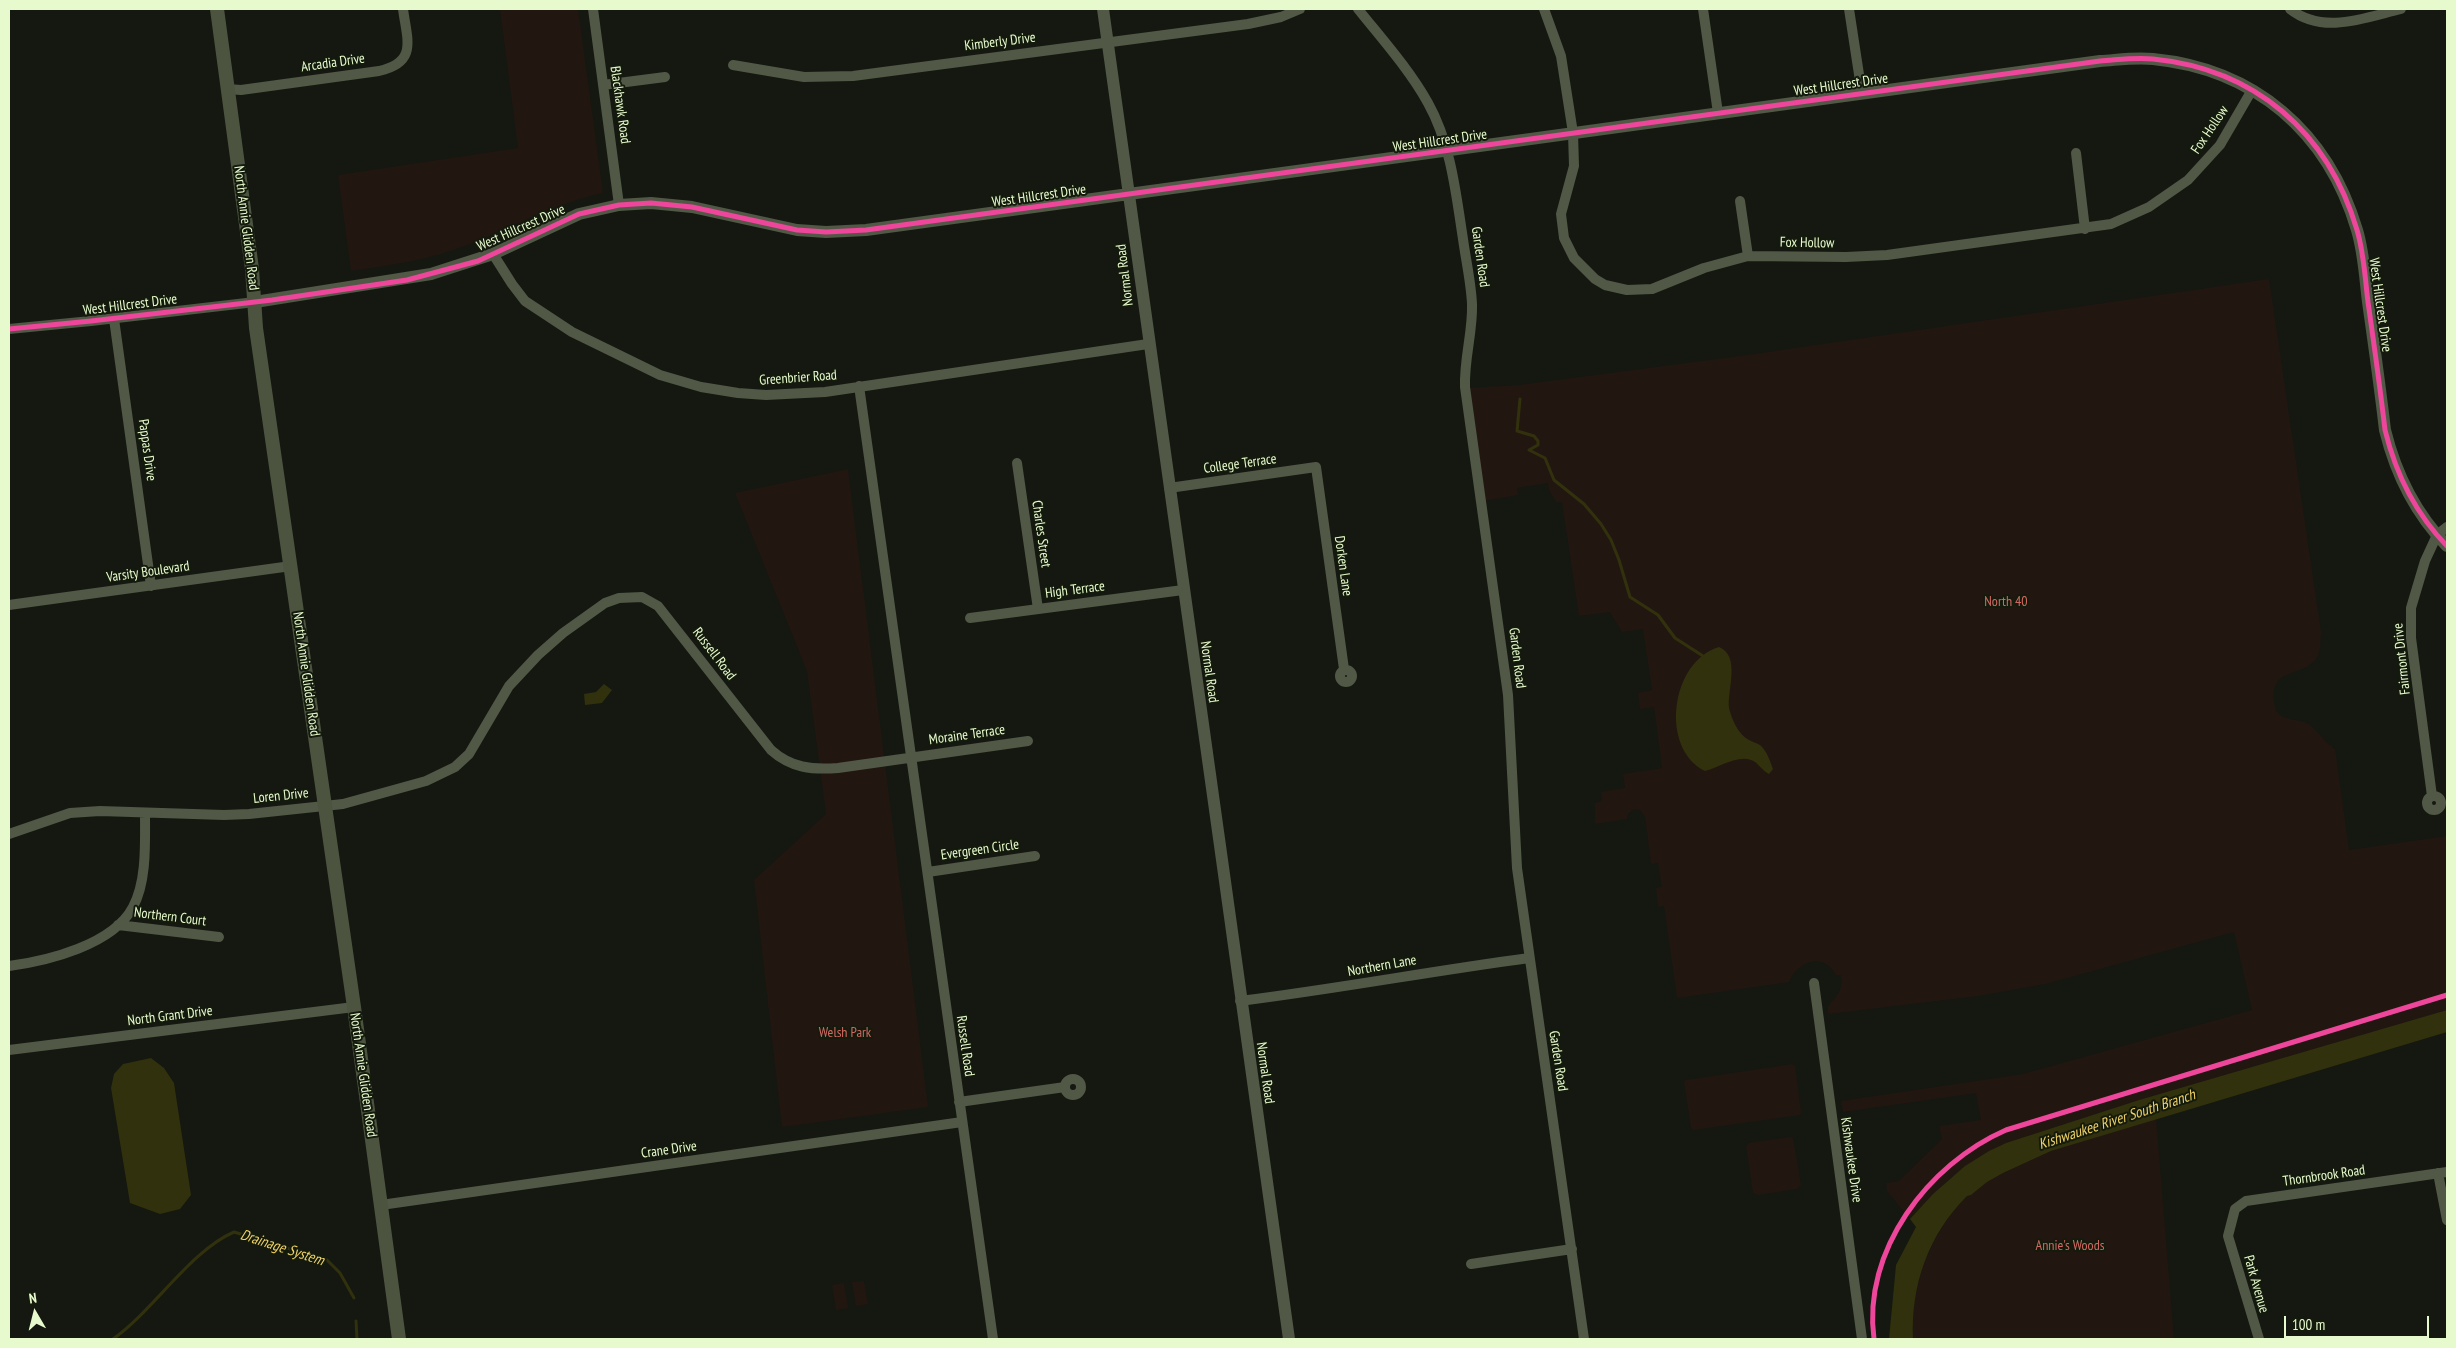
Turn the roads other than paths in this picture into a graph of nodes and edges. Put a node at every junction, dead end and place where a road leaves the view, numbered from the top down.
1 (217, 9) edge
2 (403, 9) edge
3 (593, 9) edge
4 (1103, 9) edge
5 (1300, 9) edge
6 (1358, 9) edge
7 (1544, 9) edge
8 (1703, 9) edge
9 (1849, 9) edge
10 (2290, 9) edge
11 (2400, 9) edge
12 (1107, 42) junction
13 (732, 65) dead end
14 (665, 77) dead end
15 (603, 85) junction
16 (228, 89) junction
17 (2252, 90) junction
18 (1862, 94) junction
19 (1718, 113) junction
20 (1573, 133) junction
21 (1447, 151) junction
22 (2076, 152) dead end
23 (1130, 195) junction
24 (1740, 201) dead end
25 (619, 205) junction
26 (2086, 229) junction
27 (493, 254) junction
28 (1748, 256) junction
29 (255, 302) junction
30 (114, 319) junction
31 (9, 328) edge
32 (1148, 344) junction
33 (860, 386) junction
34 (1017, 464) dead end
35 (1316, 467) joint
36 (1169, 488) junction
37 (2447, 527) edge
38 (2437, 535) junction
39 (2447, 546) edge
40 (291, 566) junction
41 (151, 586) junction
42 (1183, 590) junction
43 (9, 605) edge
44 (1038, 609) junction
45 (970, 618) dead end
46 (1344, 669) dead end
47 (509, 686) joint
48 (1028, 741) dead end
49 (910, 757) junction
50 (2432, 796) dead end
51 (325, 806) junction
52 (145, 814) junction
53 (9, 834) edge
54 (1035, 856) dead end
55 (928, 872) junction
56 (118, 925) junction
57 (219, 937) dead end
58 (1529, 958) junction
59 (9, 966) edge
60 (1814, 983) dead end
61 (1240, 1001) junction
62 (354, 1007) junction
63 (9, 1050) edge
64 (1065, 1087) dead end
65 (959, 1102) junction
66 (962, 1122) junction
67 (2443, 1173) edge
68 (381, 1205) junction
69 (2447, 1220) edge
70 (2228, 1236) joint
71 (1572, 1250) junction
72 (1471, 1264) dead end
73 (399, 1339) edge
74 (993, 1339) edge
75 (1288, 1339) edge
76 (1584, 1339) edge
77 (1862, 1339) edge
78 (2258, 1339) edge

1 - 16 main road, North Annie Glidden Road
2 - 16 street, Arcadia Drive
3 - 15 street, Blackhawk Road
4 - 12 street, Normal Road
5 - 12 street, Kimberly Drive
6 - 21 street, Garden Road
7 - 20 street, Fox Hollow
8 - 19 street
9 - 18 street
10 - 11 street
12 - 13 street, Kimberly Drive
12 - 23 street, Normal Road
14 - 15 street
15 - 25 street, Blackhawk Road
16 - 29 main road, North Annie Glidden Road
17 - 18 street, West Hillcrest Drive
17 - 26 street, Fox Hollow
17 - 38 street, West Hillcrest Drive
18 - 19 street, West Hillcrest Drive
19 - 20 street, West Hillcrest Drive
20 - 21 street, West Hillcrest Drive
20 - 28 street, Fox Hollow
21 - 23 street, West Hillcrest Drive
21 - 58 street, Garden Road
22 - 26 street
23 - 25 street, West Hillcrest Drive
23 - 32 street, Normal Road
24 - 28 street
25 - 27 street, West Hillcrest Drive
26 - 28 street, Fox Hollow
27 - 29 street, West Hillcrest Drive
27 - 33 street, Greenbrier Road
29 - 30 street, West Hillcrest Drive
29 - 40 main road, North Annie Glidden Road
30 - 31 street, West Hillcrest Drive
30 - 41 street, Pappas Drive
32 - 33 street, Greenbrier Road
32 - 36 street, Normal Road
33 - 49 street, Russell Road
34 - 44 street, Charles Street
35 - 36 street, College Terrace
35 - 46 street, Dorken Lane
36 - 42 street, Normal Road
37 - 38 street, Fairmont Drive
38 - 39 street, West Hillcrest Drive
38 - 50 street, Fairmont Drive
40 - 41 street, Varsity Boulevard
40 - 51 main road, North Annie Glidden Road
41 - 43 street, Varsity Boulevard
42 - 44 street, High Terrace
42 - 61 street, Normal Road
44 - 45 street, High Terrace
47 - 49 street, Russell Road
47 - 51 street, Loren Drive
48 - 49 street, Moraine Terrace
49 - 55 street, Russell Road
51 - 52 street, Loren Drive
51 - 62 main road, North Annie Glidden Road
52 - 53 street, Loren Drive
52 - 56 street
54 - 55 street, Evergreen Circle
55 - 65 street, Russell Road
56 - 57 street, Northern Court
56 - 59 street
58 - 61 street, Northern Lane
58 - 71 street, Garden Road
60 - 77 street, Kishwaukee Drive
61 - 75 street, Normal Road
62 - 63 street, North Grant Drive
62 - 68 main road, North Annie Glidden Road
64 - 65 street
65 - 66 street, Russell Road
66 - 68 street, Crane Drive
66 - 74 street, Russell Road
67 - 69 street
67 - 70 street, Thornbrook Road
68 - 73 main road, North Annie Glidden Road
70 - 78 street, Park Avenue
71 - 72 street
71 - 76 street, Garden Road

